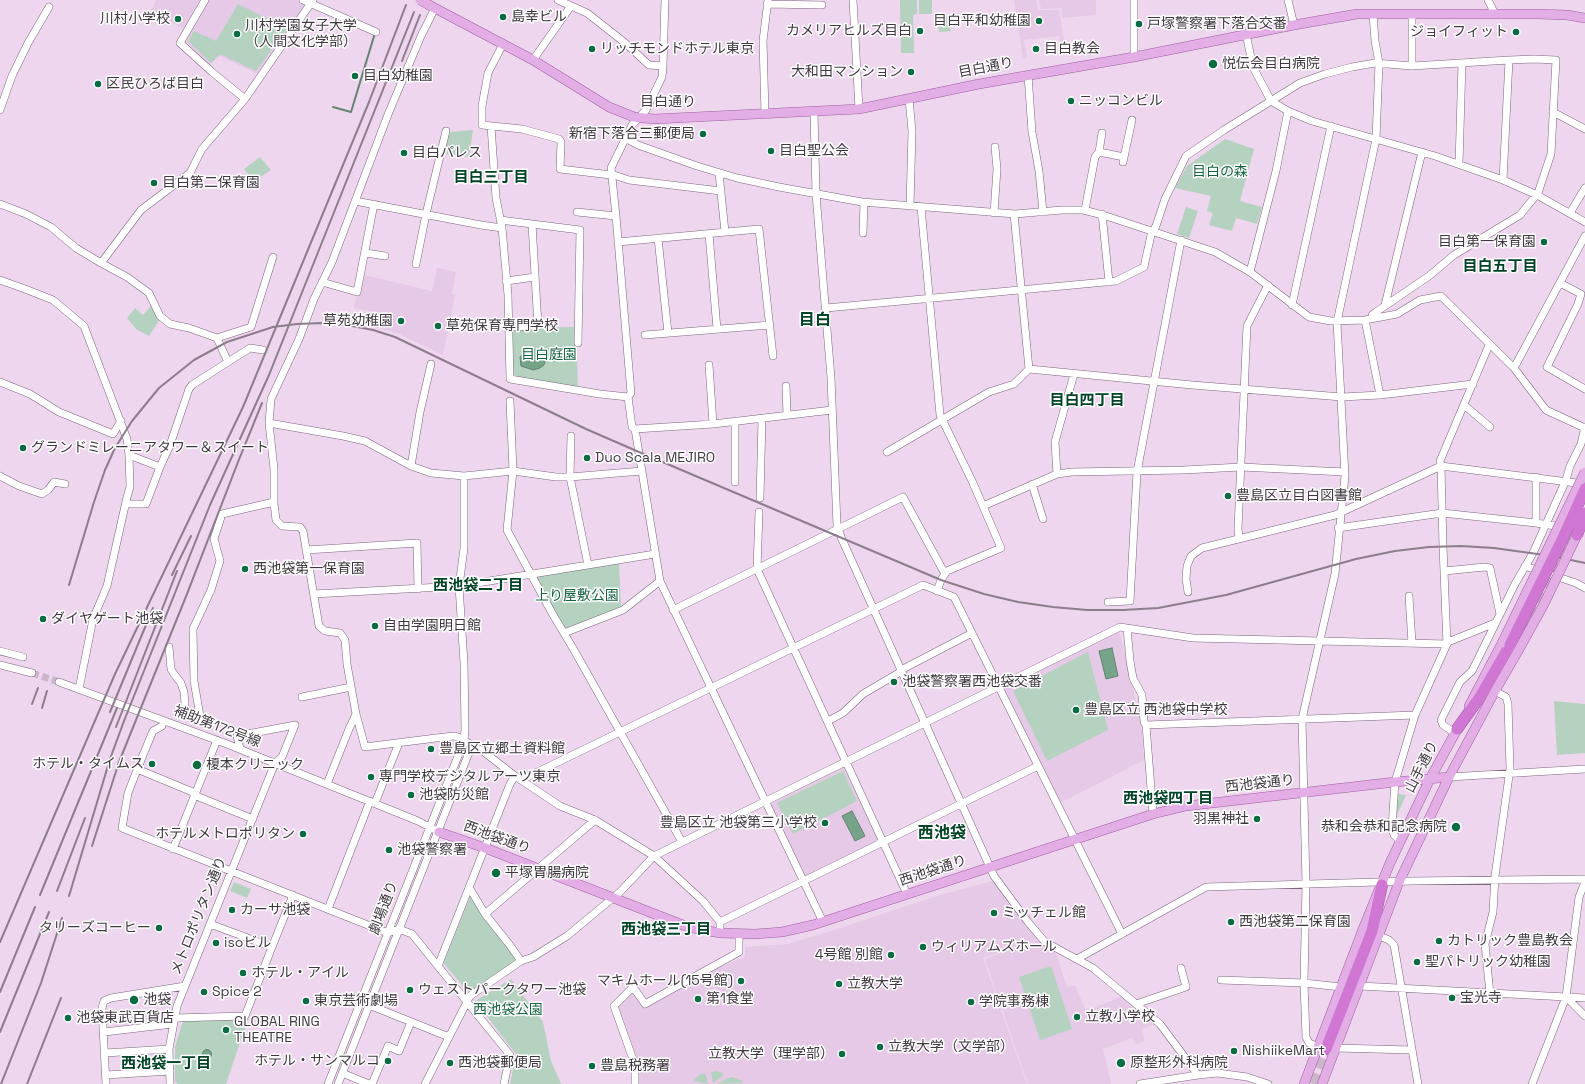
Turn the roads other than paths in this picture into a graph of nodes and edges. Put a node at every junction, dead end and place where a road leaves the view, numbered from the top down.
1 (205, 0) edge
2 (303, 0) edge
3 (420, 0) edge
4 (558, 0) edge
5 (665, 0) edge
6 (854, 0) edge
7 (1134, 0) edge
8 (1288, 0) edge
9 (1488, 0) edge
10 (312, 2) edge
11 (768, 2) edge
12 (822, 5) dead end
13 (432, 6) junction
14 (572, 6) junction
15 (49, 7) dead end
16 (1373, 14) junction
17 (1412, 14) junction
18 (1495, 14) junction
19 (1585, 18) edge
20 (1294, 25) junction
21 (376, 32) dead end
22 (1246, 34) junction
23 (503, 44) junction
24 (1134, 58) junction
25 (533, 60) junction
26 (1509, 60) junction
27 (1379, 63) junction
28 (1462, 63) junction
29 (664, 66) junction
30 (1412, 66) junction
31 (1028, 74) junction
32 (3, 90) edge
33 (245, 99) junction
34 (909, 99) junction
35 (1271, 101) junction
36 (858, 109) junction
37 (0, 110) edge
38 (1288, 111) junction
39 (814, 112) junction
40 (1553, 112) junction
41 (765, 114) junction
42 (639, 118) junction
43 (1132, 120) dead end
44 (491, 126) junction
45 (1331, 126) junction
46 (1585, 129) edge
47 (446, 131) dead end
48 (1102, 133) dead end
49 (625, 138) junction
50 (1376, 139) junction
51 (995, 147) dead end
52 (1099, 152) junction
53 (1422, 152) junction
54 (1459, 164) junction
55 (719, 173) junction
56 (611, 174) junction
57 (1504, 180) junction
58 (1585, 188) edge
59 (721, 191) junction
60 (816, 194) junction
61 (1537, 195) junction
62 (355, 201) junction
63 (864, 202) junction
64 (0, 204) edge
65 (374, 204) junction
66 (910, 206) junction
67 (921, 207) junction
68 (1085, 210) junction
69 (577, 212) dead end
70 (1043, 212) junction
71 (994, 213) junction
72 (1570, 213) junction
73 (426, 214) junction
74 (1014, 214) junction
75 (1102, 214) junction
76 (616, 216) junction
77 (500, 220) junction
78 (1585, 222) edge
79 (532, 224) junction
80 (502, 228) junction
81 (1153, 230) junction
82 (724, 232) junction
83 (863, 233) dead end
84 (709, 234) junction
85 (1585, 236) edge
86 (658, 238) junction
87 (1181, 240) junction
88 (618, 242) junction
89 (366, 253) junction
90 (385, 256) dead end
91 (273, 257) dead end
92 (101, 263) junction
93 (416, 264) dead end
94 (1250, 272) junction
95 (536, 277) junction
96 (0, 280) edge
97 (506, 280) junction
98 (322, 282) junction
99 (1109, 282) junction
100 (1560, 283) junction
101 (1268, 285) junction
102 (1021, 290) junction
103 (930, 299) junction
104 (1578, 304) junction
105 (1292, 305) junction
106 (1385, 306) junction
107 (826, 308) junction
108 (1585, 308) edge
109 (1369, 319) junction
110 (1337, 322) junction
111 (770, 325) junction
112 (508, 327) junction
113 (718, 329) junction
114 (668, 333) junction
115 (645, 335) dead end
116 (217, 338) junction
117 (578, 343) dead end
118 (1489, 345) junction
119 (263, 350) dead end
120 (773, 356) dead end
121 (228, 362) junction
122 (431, 364) dead end
123 (709, 365) dead end
124 (1514, 368) junction
125 (1029, 369) junction
126 (1074, 374) junction
127 (1154, 381) junction
128 (0, 382) edge
129 (1473, 384) junction
130 (786, 386) dead end
131 (1585, 389) edge
132 (1245, 390) junction
133 (1380, 394) junction
134 (628, 397) junction
135 (1342, 397) junction
136 (510, 401) dead end
137 (1464, 404) junction
138 (832, 410) junction
139 (787, 415) junction
140 (762, 419) junction
141 (941, 420) junction
142 (121, 421) junction
143 (736, 422) junction
144 (269, 423) junction
145 (713, 424) junction
146 (1490, 427) dead end
147 (1585, 427) edge
148 (635, 429) junction
149 (571, 436) dead end
150 (887, 452) dead end
151 (129, 455) junction
152 (411, 466) junction
153 (1442, 466) junction
154 (160, 467) junction
155 (1240, 468) junction
156 (513, 471) junction
157 (642, 471) junction
158 (1136, 472) junction
159 (1345, 472) junction
160 (1585, 472) edge
161 (1057, 474) junction
162 (0, 476) edge
163 (464, 476) junction
164 (570, 477) junction
165 (1536, 477) junction
166 (1566, 480) junction
167 (736, 482) dead end
168 (65, 484) dead end
169 (1032, 484) junction
170 (1585, 484) edge
171 (1585, 489) edge
172 (760, 498) dead end
173 (274, 502) junction
174 (126, 504) junction
175 (983, 506) junction
176 (759, 512) dead end
177 (1340, 513) junction
178 (1585, 513) edge
179 (1442, 514) junction
180 (1043, 519) dead end
181 (1585, 519) edge
182 (1536, 523) junction
183 (1546, 524) junction
184 (1338, 528) junction
185 (838, 529) junction
186 (1581, 535) edge
187 (1239, 538) junction
188 (306, 550) junction
189 (655, 554) junction
190 (588, 565) junction
191 (1525, 566) junction
192 (757, 569) junction
193 (1444, 572) junction
194 (944, 574) junction
195 (530, 575) junction
196 (660, 581) junction
197 (459, 586) junction
198 (418, 588) junction
199 (1585, 588) edge
200 (937, 591) junction
201 (1188, 592) dead end
202 (314, 594) junction
203 (1409, 596) dead end
204 (1108, 602) dead end
205 (873, 609) junction
206 (673, 610) junction
207 (1500, 614) junction
208 (1495, 623) junction
209 (1127, 628) junction
210 (972, 633) junction
211 (564, 634) junction
212 (1320, 641) junction
213 (1412, 643) junction
214 (1447, 643) junction
215 (1510, 646) junction
216 (170, 647) dead end
217 (794, 648) junction
218 (0, 651) edge
219 (23, 657) dead end
220 (0, 665) edge
221 (901, 670) junction
222 (32, 673) tunnel mouth
223 (59, 682) tunnel mouth
224 (351, 687) junction
225 (999, 687) junction
226 (711, 688) junction
227 (79, 689) junction
228 (1495, 691) junction
229 (302, 697) dead end
230 (356, 714) junction
231 (1415, 715) junction
232 (186, 716) dead end
233 (1302, 719) junction
234 (828, 721) junction
235 (201, 722) dead end
236 (925, 723) junction
237 (1146, 725) junction
238 (162, 726) dead end
239 (1456, 731) junction
240 (620, 733) junction
241 (217, 740) junction
242 (464, 741) junction
243 (399, 743) junction
244 (472, 745) junction
245 (240, 749) junction
246 (847, 762) junction
247 (275, 763) junction
248 (1038, 766) junction
249 (1585, 768) edge
250 (138, 769) junction
251 (1510, 773) junction
252 (1449, 777) junction
253 (518, 778) junction
254 (1430, 779) junction
255 (1395, 782) junction
256 (327, 784) junction
257 (1304, 793) junction
258 (195, 794) junction
259 (765, 801) junction
260 (372, 802) junction
261 (962, 802) junction
262 (1153, 814) junction
263 (253, 819) junction
264 (595, 820) junction
265 (430, 827) junction
266 (439, 832) junction
267 (1075, 840) junction
268 (883, 841) junction
269 (1400, 841) junction
270 (682, 842) junction
271 (485, 848) junction
272 (173, 849) junction
273 (654, 856) junction
274 (990, 868) junction
275 (538, 869) junction
276 (230, 872) junction
277 (1585, 879) edge
278 (1495, 880) junction
279 (803, 881) junction
280 (1399, 882) junction
281 (1585, 882) edge
282 (1306, 884) junction
283 (1382, 884) junction
284 (469, 887) junction
285 (907, 894) junction
286 (293, 895) junction
287 (612, 898) junction
288 (328, 909) junction
289 (485, 914) junction
290 (720, 922) junction
291 (823, 922) junction
292 (210, 924) junction
293 (399, 929) junction
294 (388, 933) junction
295 (720, 933) junction
296 (1122, 934) junction
297 (739, 935) junction
298 (1380, 936) junction
299 (272, 947) junction
300 (1077, 959) junction
301 (521, 961) junction
302 (438, 966) junction
303 (1181, 968) dead end
304 (1221, 980) dead end
305 (1304, 983) junction
306 (185, 986) junction
307 (1360, 986) junction
308 (1341, 987) junction
309 (1402, 988) junction
310 (1490, 994) junction
311 (1566, 997) junction
312 (1585, 998) edge
313 (467, 1001) junction
314 (1136, 1004) junction
315 (369, 1005) junction
316 (1585, 1016) edge
317 (174, 1021) junction
318 (411, 1022) junction
319 (104, 1032) junction
320 (449, 1036) junction
321 (1327, 1048) junction
322 (169, 1049) junction
323 (1412, 1050) junction
324 (105, 1053) junction
325 (170, 1071) junction
326 (342, 1073) junction
327 (1198, 1074) junction
328 (106, 1075) junction
329 (106, 1084) edge
330 (170, 1084) edge
331 (328, 1084) edge
332 (338, 1084) edge
333 (369, 1084) edge
334 (372, 1084) edge
335 (425, 1084) edge
336 (504, 1084) edge
337 (635, 1084) edge
338 (1140, 1084) edge
339 (1268, 1084) edge
340 (1304, 1084) edge
341 (1322, 1084) edge
342 (1418, 1084) edge
343 (1532, 1084) edge

1 - 33 street
2 - 10 street
3 - 13 main road, 目白通り, bridge
4 - 14 street
5 - 29 street
6 - 36 street
7 - 24 street
8 - 20 street
9 - 18 street
10 - 21 street
10 - 33 street
11 - 12 street
11 - 41 street
13 - 23 main road, 目白通り
13 - 62 street
14 - 25 street
14 - 29 street
15 - 32 street
16 - 17 main road, 目白通り
16 - 20 main road, 目白通り
16 - 27 street
17 - 18 main road, 目白通り
17 - 30 street
18 - 19 main road, 目白通り
20 - 22 main road, 目白通り
22 - 24 main road, 目白通り
22 - 35 street
23 - 25 main road, 目白通り
23 - 44 street
24 - 31 main road, 目白通り
25 - 42 main road, 目白通り
26 - 28 street
26 - 40 street
26 - 57 street
27 - 30 street
27 - 35 street
27 - 50 street
28 - 30 street
28 - 54 street
29 - 42 street
31 - 34 main road, 目白通り
31 - 70 street
32 - 37 street
33 - 92 street
34 - 36 main road, 目白通り
34 - 66 street
35 - 38 street
35 - 81 street
36 - 39 main road, 目白通り
38 - 45 street
38 - 94 street
39 - 41 main road, 目白通り
39 - 60 street
40 - 46 street
40 - 61 street
41 - 42 main road, 目白通り
42 - 49 street
43 - 52 street
44 - 56 street
44 - 77 street
45 - 50 street
45 - 105 street
47 - 73 street
48 - 52 street
49 - 55 street
49 - 56 street
50 - 53 street
50 - 110 street
51 - 71 street
52 - 68 street
53 - 54 street
53 - 106 street
54 - 57 street
55 - 59 street
55 - 60 street
56 - 59 street
56 - 76 street
57 - 61 street
58 - 72 street
59 - 82 street
60 - 63 street
60 - 107 street
61 - 72 street
61 - 106 street
62 - 65 street
62 - 98 street
63 - 66 street
63 - 83 street
64 - 92 street
65 - 73 street
65 - 89 street
66 - 67 street
67 - 71 street
67 - 103 street
68 - 70 street
68 - 75 street
69 - 76 street
70 - 74 street
71 - 74 street
72 - 78 street
73 - 80 street
73 - 93 street
74 - 102 street
75 - 81 street
75 - 99 street
76 - 88 street
77 - 79 street
77 - 80 street
79 - 95 street
79 - 117 street
80 - 97 street
81 - 87 street
81 - 99 street
82 - 84 street
82 - 111 street
84 - 86 street
84 - 113 street
85 - 100 street
86 - 88 street
86 - 114 street
87 - 94 street
87 - 127 street
88 - 134 street
89 - 90 street
89 - 98 street
91 - 116 street
92 - 116 street
94 - 101 street
95 - 97 street
95 - 112 street
96 - 142 street
97 - 112 street
98 - 144 street
99 - 102 street
100 - 104 street
100 - 124 street
101 - 105 street
101 - 132 street
102 - 103 street
102 - 125 street
103 - 107 street
103 - 141 street
104 - 108 street
104 - 131 street
105 - 110 street
106 - 109 street
107 - 138 street
109 - 110 street
109 - 118 street
109 - 133 street
110 - 135 street
111 - 113 street
111 - 120 street
112 - 134 street
113 - 114 street
114 - 115 street
116 - 121 street
118 - 124 street
118 - 129 street
119 - 121 street
121 - 154 street
122 - 152 street
123 - 145 street
124 - 147 street
125 - 126 street
125 - 141 street
126 - 127 street
126 - 161 street
127 - 132 street
127 - 158 street
128 - 142 street
129 - 133 street
129 - 137 street
130 - 139 street
132 - 135 street
132 - 155 street
133 - 135 street
134 - 148 street
135 - 159 street
136 - 156 street
137 - 146 street
137 - 153 street
138 - 139 street
138 - 185 street
139 - 140 street
140 - 143 street
140 - 172 street
141 - 150 street
141 - 175 street
142 - 151 street
143 - 145 street
143 - 167 street
144 - 152 street
144 - 173 street
145 - 148 street
147 - 166 street
148 - 157 street
149 - 164 street
151 - 154 street
151 - 174 street
152 - 163 street
153 - 165 street
153 - 177 street
153 - 179 street
154 - 174 street
155 - 158 street
155 - 159 street
155 - 187 street
156 - 163 street
156 - 164 street
156 - 195 street
157 - 164 street
157 - 189 street
158 - 161 street
158 - 204 street
159 - 177 street
160 - 215 main road, 山手通り, bridge
161 - 169 street
162 - 168 street
163 - 197 street, 劇場通り
164 - 190 street
165 - 166 street
165 - 182 street
166 - 170 street
166 - 183 street
169 - 175 street
169 - 180 street
171 - 215 highway, bridge
173 - 188 street
173 - 235 street
174 - 227 street
175 - 194 street
176 - 192 street
177 - 184 street
177 - 187 street
178 - 186 highway, bridge
179 - 182 street
179 - 184 street
179 - 193 street
181 - 186 main road, 山手通り, bridge
182 - 183 street
183 - 186 street
183 - 191 street
184 - 212 street
185 - 192 street
185 - 194 street
185 - 205 street
186 - 215 main road, 山手通り, bridge
187 - 201 street
188 - 198 street
188 - 202 street
189 - 190 street
189 - 196 street
190 - 195 street
191 - 199 street
191 - 207 street
192 - 206 street
192 - 217 street
193 - 207 street
193 - 214 street
194 - 200 street
195 - 197 street
195 - 211 street
196 - 206 street
196 - 211 street
197 - 198 street
197 - 242 street, 劇場通り
198 - 202 street
200 - 205 street
200 - 210 street
202 - 224 street
203 - 213 street
205 - 217 street
205 - 221 street
206 - 226 street
207 - 208 street
208 - 214 street
208 - 239 street
209 - 212 street
209 - 225 street
209 - 237 street
210 - 221 street
210 - 225 street
211 - 240 street
212 - 213 street
212 - 233 street
213 - 214 street
214 - 231 street
215 - 228 main road, 山手通り
215 - 239 highway
216 - 232 street
217 - 226 street
217 - 234 street
218 - 219 street
220 - 222 street
221 - 234 street
221 - 236 street
223 - 227 street, 補助第172号線
224 - 229 street
224 - 230 street
225 - 236 street
225 - 248 street
226 - 240 street
226 - 259 street
227 - 241 street, 補助第172号線
228 - 251 street
228 - 252 main road, 山手通り
230 - 243 street
230 - 256 street
231 - 233 street
231 - 255 street
233 - 237 street
233 - 257 street
234 - 246 street
236 - 246 street
236 - 261 street
237 - 262 street
238 - 250 street
239 - 254 main road, 山手通り
240 - 253 street
240 - 270 street
241 - 245 street, 補助第172号線
241 - 258 street
242 - 243 street
242 - 244 street
242 - 265 street, 劇場通り
243 - 260 street
244 - 253 street
244 - 266 street, 劇場通り
245 - 247 street, 補助第172号線
245 - 247 street, メトロポリタン通り
246 - 259 street
246 - 268 street
247 - 256 street, 補助第172号線
247 - 263 street, メトロポリタン通り
248 - 261 street
248 - 267 street
249 - 251 street
250 - 258 street
250 - 272 street
251 - 252 street
251 - 278 street
252 - 254 main road, 西池袋通り
252 - 280 main road, 山手通り
253 - 264 street
253 - 271 street
254 - 255 main road, 西池袋通り
254 - 269 main road, 山手通り
255 - 257 main road, 西池袋通り
255 - 269 street
256 - 260 street, 補助第172号線
257 - 262 main road, 西池袋通り
257 - 282 street
258 - 263 street
258 - 272 street
259 - 270 street
259 - 279 street
260 - 265 street, 補助第172号線
260 - 288 street
261 - 268 street
261 - 274 street
262 - 267 main road, 西池袋通り
263 - 276 street, メトロポリタン通り
264 - 273 street
264 - 275 street
265 - 266 street, 補助第172号線
265 - 294 street, 劇場通り
266 - 271 main road, 西池袋通り
266 - 293 street, 劇場通り
267 - 274 main road, 西池袋通り
267 - 296 street
268 - 279 street
268 - 285 street
269 - 283 main road, 山手通り
270 - 273 street
271 - 275 main road, 西池袋通り
271 - 284 street
272 - 276 street
273 - 287 street
273 - 290 street
274 - 285 main road, 西池袋通り
274 - 300 street
275 - 287 main road, 西池袋通り
275 - 289 street
276 - 286 street
276 - 292 street, メトロポリタン通り
277 - 278 street
278 - 280 street
278 - 310 street
279 - 290 street
279 - 291 street
280 - 283 street
280 - 298 main road, 山手通り
281 - 311 street
282 - 283 street
282 - 296 street
282 - 305 street
283 - 308 main road, 山手通り
283 - 321 highway
284 - 289 street
284 - 302 street
285 - 291 main road, 西池袋通り
286 - 288 street
286 - 299 street
287 - 295 main road, 西池袋通り
287 - 301 street
288 - 294 street
289 - 301 street
290 - 295 street
291 - 297 main road, 西池袋通り
292 - 299 street
292 - 306 street, メトロポリタン通り
293 - 294 street
293 - 302 street
293 - 315 street, 劇場通り
294 - 331 street, 劇場通り
295 - 297 main road, 西池袋通り
296 - 300 street
297 - 337 street
298 - 307 main road, 山手通り
298 - 309 street
299 - 317 street
300 - 314 street
301 - 313 street
302 - 313 street
303 - 314 street
304 - 305 street
305 - 308 street
305 - 321 street
306 - 317 street, メトロポリタン通り
306 - 319 street
307 - 309 street
307 - 321 main road, 山手通り
308 - 321 main road, 山手通り
309 - 310 street
309 - 323 street
310 - 311 street
311 - 312 street
311 - 316 street
311 - 343 street
313 - 320 street
313 - 336 street
314 - 327 street
315 - 318 street
315 - 326 street, 劇場通り
317 - 319 street
317 - 322 street, メトロポリタン通り
318 - 320 street
318 - 334 street
319 - 324 street
320 - 335 street
321 - 323 street
321 - 340 main road, 山手通り
321 - 341 main road, 山手通り
322 - 324 street
322 - 325 street, メトロポリタン通り
323 - 342 street
324 - 328 street
325 - 328 street
325 - 330 street, メトロポリタン通り
326 - 332 street, 劇場通り
326 - 333 street
327 - 338 street
327 - 339 street
328 - 329 street

